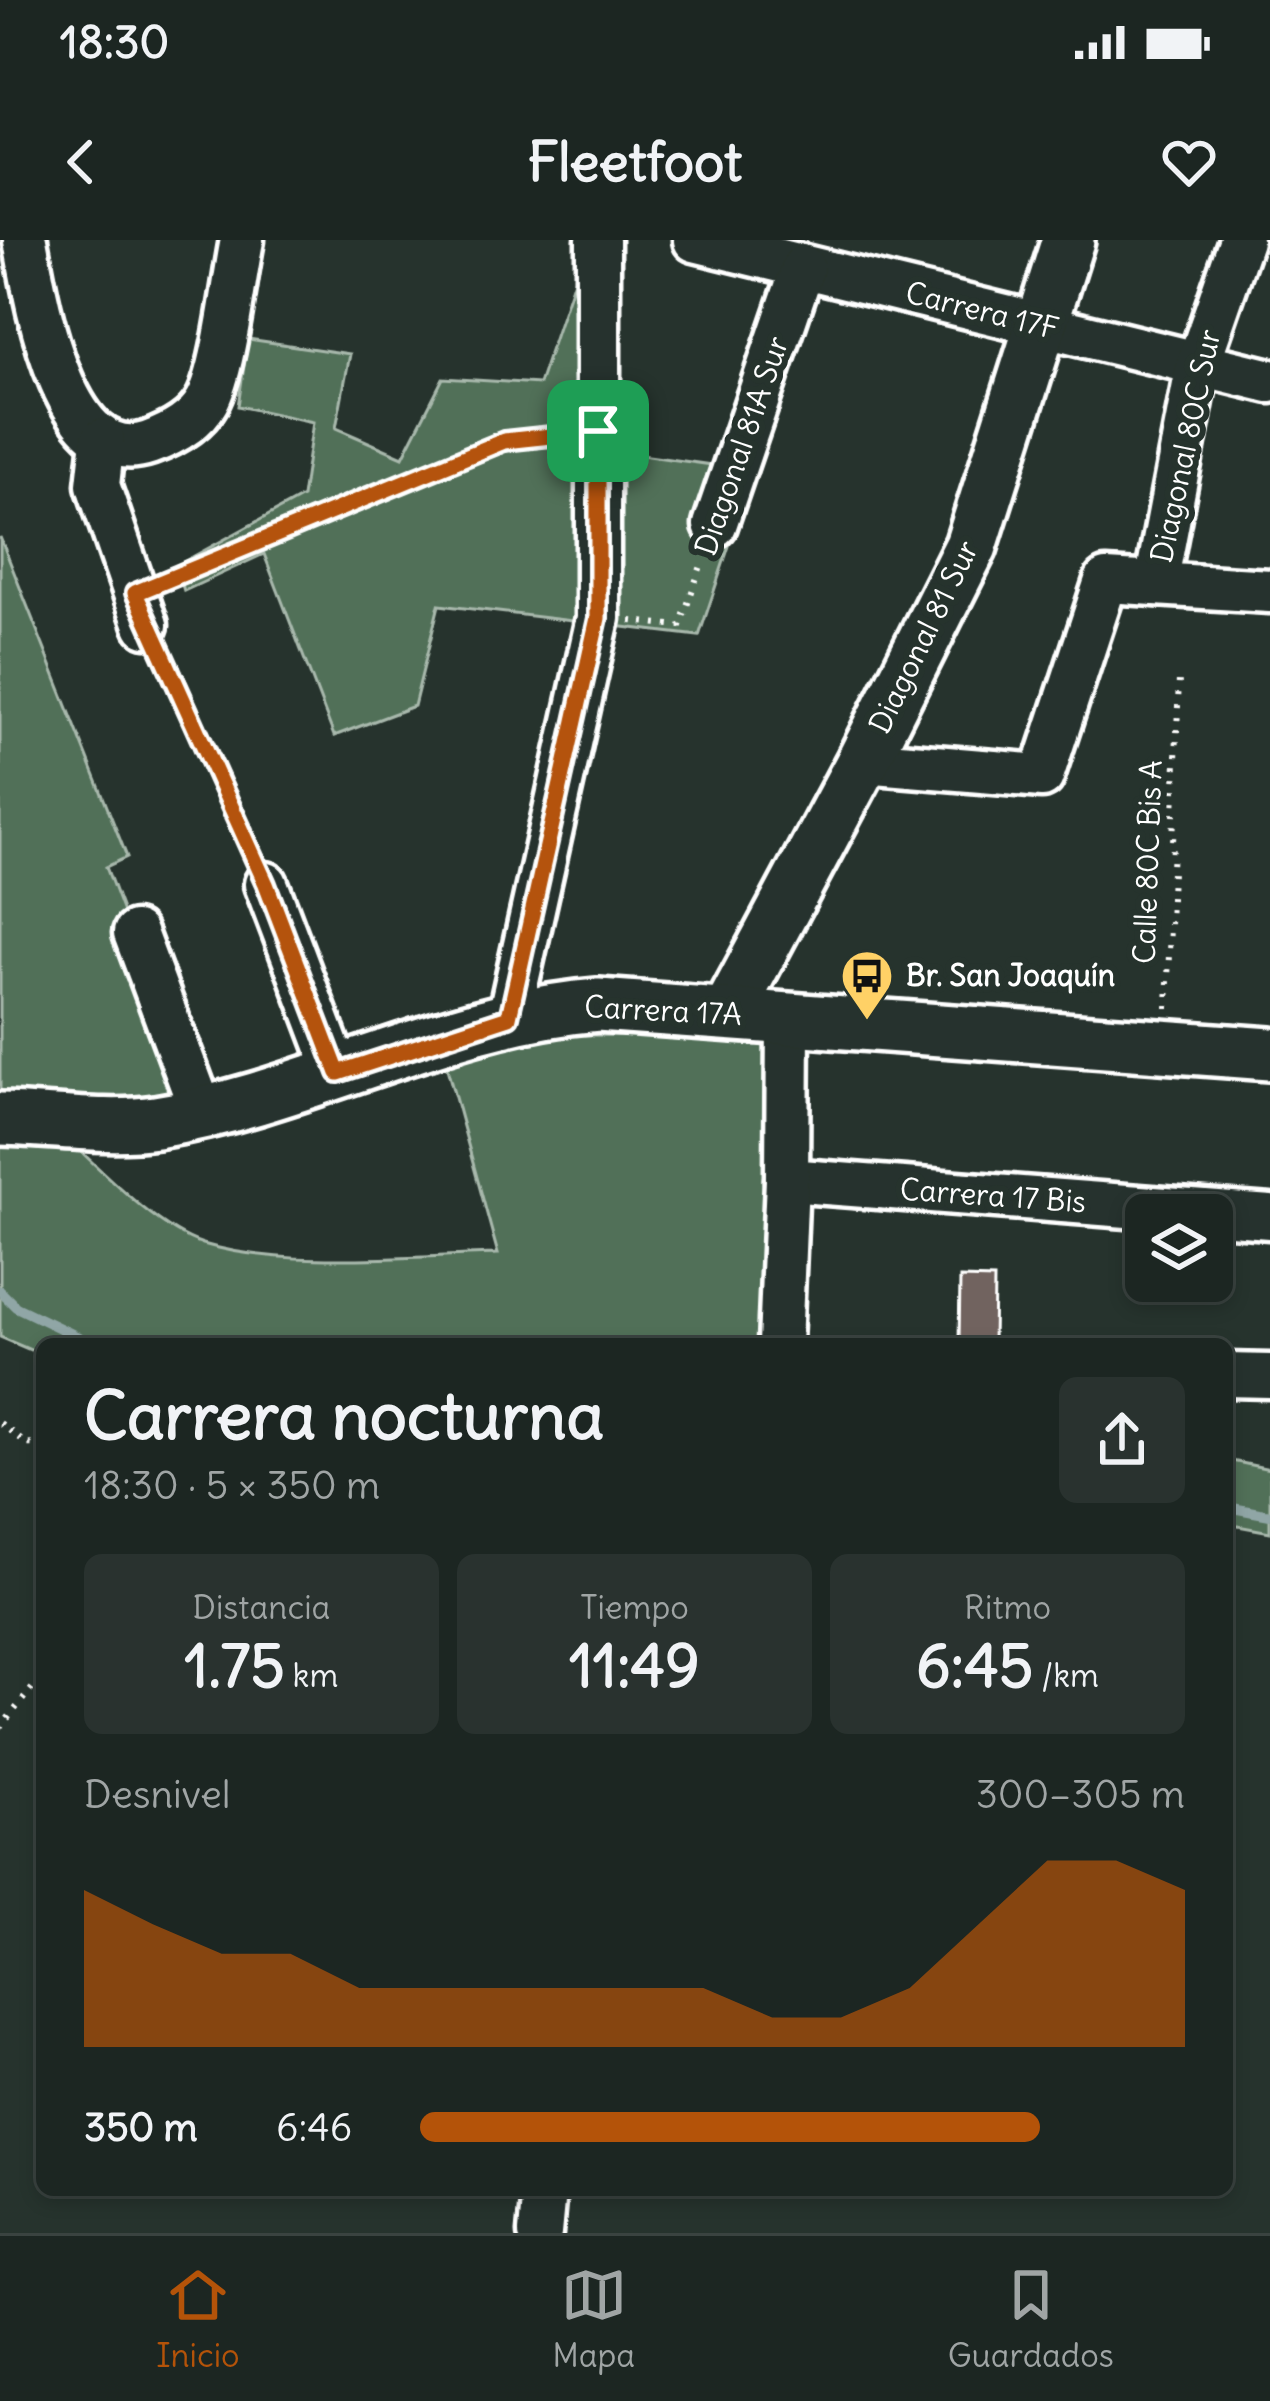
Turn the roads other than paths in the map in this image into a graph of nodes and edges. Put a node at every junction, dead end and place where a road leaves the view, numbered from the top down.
1 (242, 240) edge
2 (598, 240) edge
3 (695, 240) edge
4 (1068, 240) edge
5 (1241, 240) edge
6 (19, 265) edge
7 (803, 267) junction
8 (1040, 325) junction
9 (1198, 364) junction
10 (1270, 381) edge
11 (103, 440) junction
12 (715, 525) road end
13 (1156, 584) junction
14 (1270, 591) edge
15 (141, 609) road end
16 (863, 761) junction
17 (266, 884) road end
18 (135, 932) dead end
19 (728, 1013) junction
20 (509, 1017) junction
21 (788, 1018) junction
22 (1270, 1054) edge
23 (338, 1073) junction
24 (202, 1113) junction
25 (0, 1119) edge
26 (787, 1180) junction
27 (1270, 1217) edge
28 (780, 1338) edge
29 (1233, 1375) edge
30 (1270, 1376) edge
31 (543, 2196) edge
32 (540, 2233) edge

1 - 11 street
2 - 20 street
3 - 7 street, Carrera 17F
4 - 8 street, Diagonal 81 Sur
5 - 9 street, Diagonal 80C Sur
6 - 11 street
7 - 8 street, Carrera 17F
7 - 12 street, Diagonal 81A Sur
8 - 9 street, Carrera 17F
8 - 16 street, Diagonal 81 Sur
9 - 10 street, Carrera 17F
9 - 13 street, Diagonal 80C Sur
11 - 15 street
13 - 14 street
13 - 16 street, Diagonal 80C Sur
16 - 19 street, Diagonal 81 Sur
17 - 23 street
18 - 24 street
19 - 20 street, Carrera 17A
19 - 21 street, Carrera 17A
20 - 23 street, Carrera 17A
21 - 22 street, Carrera 17A
21 - 26 street
23 - 24 street, Carrera 17A
24 - 25 street, Carrera 17A
26 - 27 street, Carrera 17 Bis
26 - 28 street
29 - 30 street
31 - 32 street

